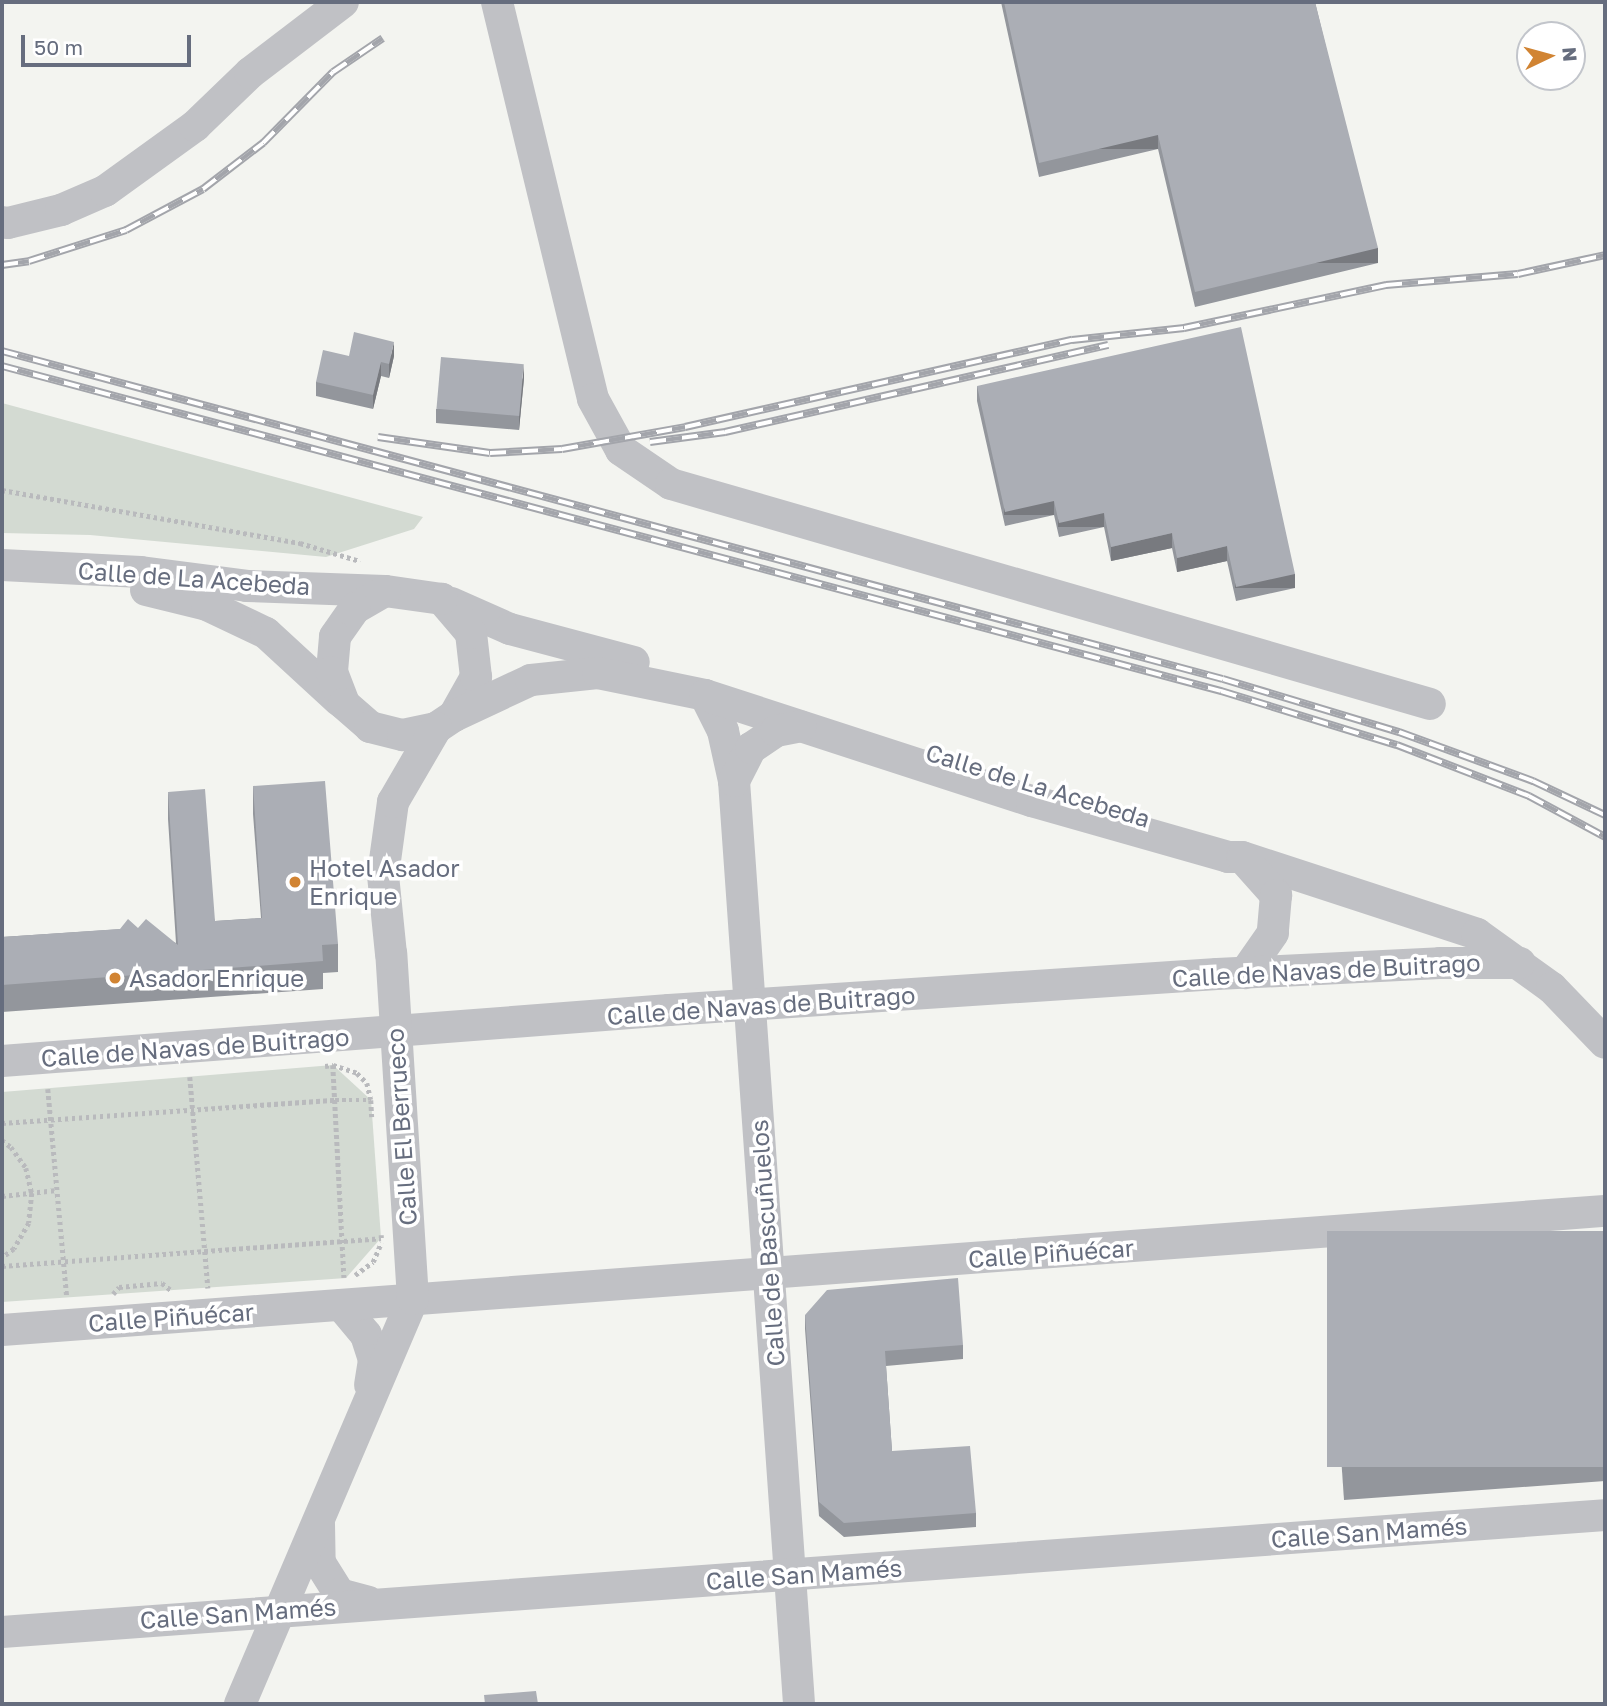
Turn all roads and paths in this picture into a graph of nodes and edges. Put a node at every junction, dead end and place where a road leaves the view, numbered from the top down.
1 (343, 2) edge
2 (496, 2) edge
3 (2, 222) edge
4 (2, 490) edge
5 (361, 562) dead end
6 (2, 565) edge
7 (2, 585) edge
8 (385, 591) junction
9 (442, 599) junction
10 (705, 695) junction
11 (344, 704) junction
12 (1430, 704) dead end
13 (445, 722) junction
14 (801, 726) junction
15 (734, 781) junction
16 (1242, 857) junction
17 (1520, 963) junction
18 (1245, 973) junction
19 (750, 1004) junction
20 (1605, 1022) edge
21 (395, 1032) junction
22 (1605, 1043) edge
23 (2, 1061) edge
24 (333, 1065) junction
25 (314, 1066) dead end
26 (190, 1077) dead end
27 (48, 1089) dead end
28 (335, 1100) junction
29 (371, 1100) junction
30 (193, 1110) junction
31 (372, 1118) dead end
32 (51, 1121) junction
33 (2, 1123) edge
34 (2, 1140) edge
35 (57, 1190) junction
36 (32, 1193) junction
37 (2, 1196) edge
38 (1605, 1211) edge
39 (381, 1230) dead end
40 (344, 1241) junction
41 (395, 1244) junction
42 (205, 1252) junction
43 (2, 1258) edge
44 (64, 1263) junction
45 (2, 1266) edge
46 (770, 1274) junction
47 (341, 1287) junction
48 (208, 1288) dead end
49 (497, 1292) junction
50 (66, 1297) dead end
51 (413, 1299) junction
52 (2, 1330) edge
53 (368, 1400) junction
54 (1605, 1515) edge
55 (319, 1519) junction
56 (790, 1575) junction
57 (373, 1604) junction
58 (281, 1609) junction
59 (2, 1632) edge
60 (240, 1704) edge
61 (799, 1704) edge

1 - 3 street
2 - 12 street
4 - 5 path
6 - 8 street, Calle de La Acebeda
7 - 11 street, Calle de La Acebeda
8 - 9 street
8 - 11 street
9 - 13 street
9 - 20 street, Calle de La Acebeda
10 - 13 street, Calle de La Acebeda
10 - 14 street, Calle de La Acebeda
10 - 15 street, Calle de Bascuñuelos
11 - 13 street
13 - 21 street, Calle El Berrueco
14 - 15 street
14 - 16 street, Calle de La Acebeda
15 - 19 street, Calle de Bascuñuelos
16 - 17 street, Calle de La Acebeda
16 - 18 street
17 - 18 street, Calle de Navas de Buitrago
17 - 22 street, Calle de La Acebeda
18 - 19 street, Calle de Navas de Buitrago
19 - 21 street, Calle de Navas de Buitrago
19 - 46 street, Calle de Bascuñuelos
21 - 23 street, Calle de Navas de Buitrago
21 - 41 street, Calle El Berrueco
24 - 25 path
24 - 28 path
24 - 29 path
26 - 30 path
27 - 32 path
28 - 29 path
28 - 30 path
28 - 40 path
29 - 31 path
30 - 32 path
30 - 42 path
32 - 33 path
32 - 35 path
34 - 36 path
35 - 36 path
35 - 44 path
36 - 37 path
36 - 43 path
38 - 46 street, Calle Piñuécar
39 - 41 path
40 - 41 path
40 - 42 path
40 - 47 path
41 - 47 path
41 - 49 street, Calle Piñuécar
41 - 51 street, Calle El Berrueco
42 - 44 path
42 - 48 path
44 - 45 path
44 - 50 path
46 - 49 street, Calle Piñuécar
46 - 56 street, Calle de Bascuñuelos
47 - 51 street, Calle Piñuécar
47 - 52 street, Calle Piñuécar
47 - 53 street
49 - 51 street, Calle Piñuécar
51 - 53 street, Calle El Berrueco
53 - 55 street, Calle El Berrueco
54 - 56 street, Calle San Mamés
55 - 57 street, Calle El Berrueco
55 - 58 street, Calle El Berrueco
56 - 57 street, Calle San Mamés
56 - 61 street, Calle de Bascuñuelos
57 - 58 street, Calle San Mamés
58 - 59 street, Calle San Mamés
58 - 60 street, Calle El Berrueco

